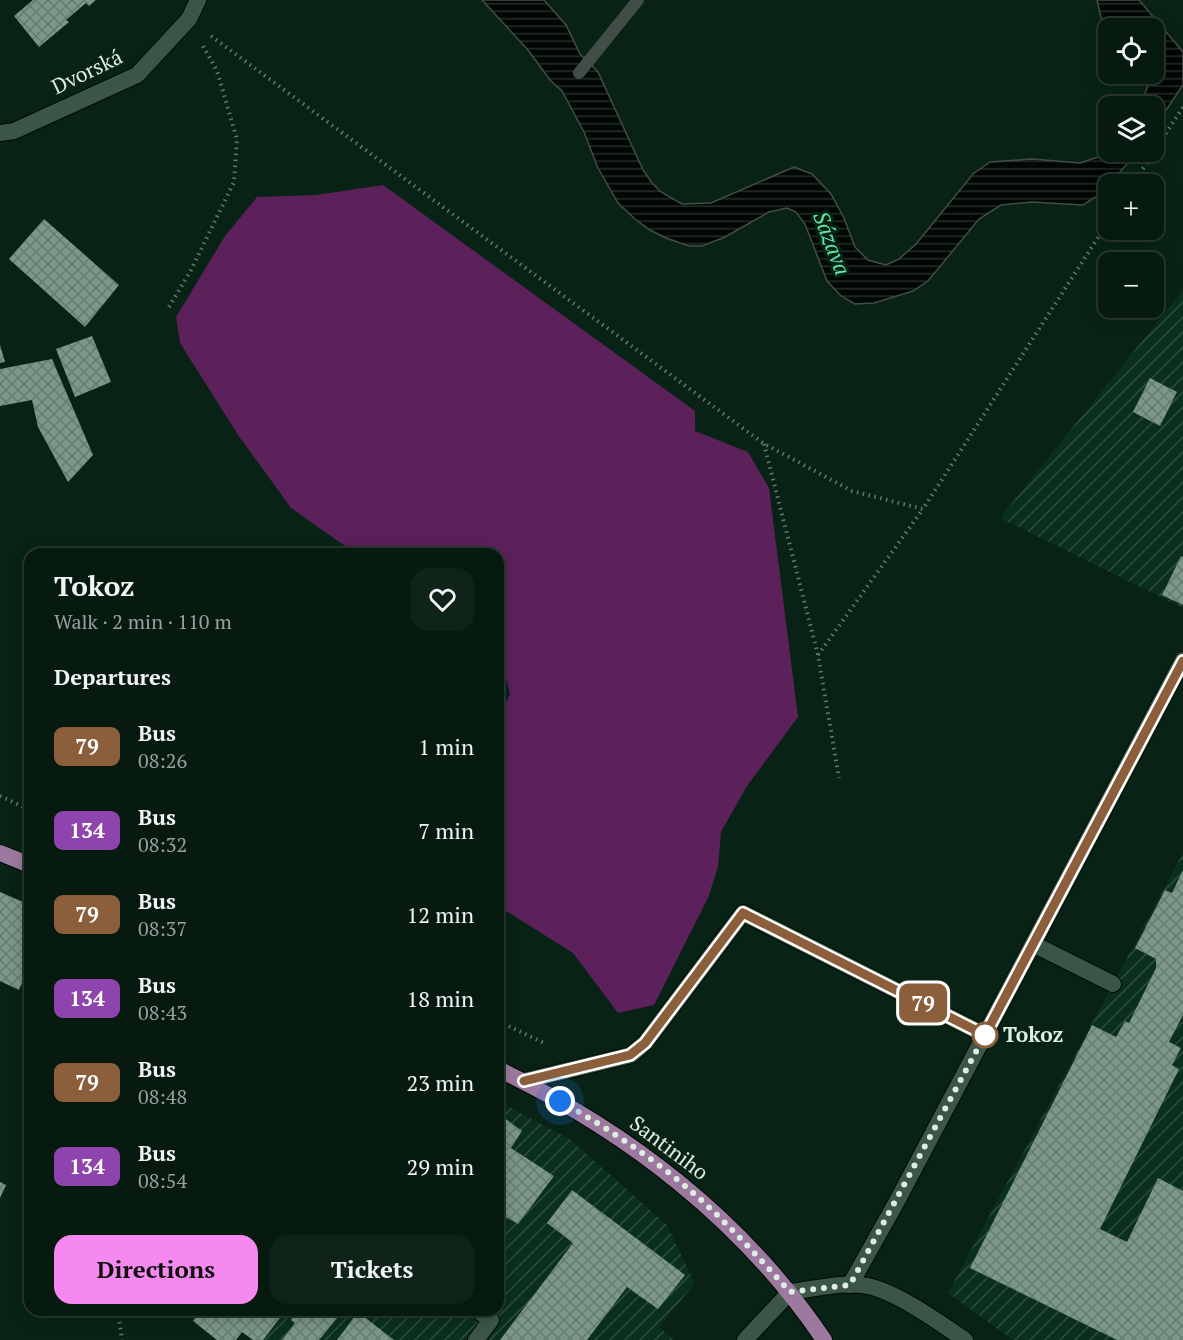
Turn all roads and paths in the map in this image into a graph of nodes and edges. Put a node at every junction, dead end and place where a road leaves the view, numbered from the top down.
1 (198, 0) edge
2 (189, 20) junction
3 (1183, 107) edge
4 (0, 133) edge
5 (1139, 174) edge
6 (1098, 238) edge
7 (169, 307) dead end
8 (763, 443) junction
9 (923, 509) junction
10 (818, 655) junction
11 (1183, 660) edge
12 (839, 778) dead end
13 (0, 796) edge
14 (24, 807) edge
15 (0, 853) edge
16 (24, 863) edge
17 (1033, 944) junction
18 (1113, 984) dead end
19 (504, 1024) edge
20 (985, 1035) junction
21 (587, 1064) junction
22 (504, 1072) edge
23 (524, 1081) junction
24 (850, 1285) junction
25 (790, 1292) junction
26 (119, 1316) edge
27 (485, 1316) edge
28 (122, 1340) edge
29 (476, 1340) edge
30 (746, 1340) edge
31 (824, 1340) edge
32 (965, 1340) edge

1 - 2 street, Dvorská
2 - 4 street, Dvorská
2 - 7 path
2 - 8 path
3 - 5 path
6 - 9 path
8 - 9 path
8 - 10 path
9 - 10 path
10 - 12 path
11 - 17 street
13 - 14 path
15 - 16 main road
17 - 18 street
17 - 20 street
19 - 21 path
20 - 21 street
20 - 24 street
21 - 23 street
22 - 23 main road, Santiniho
23 - 25 main road, Santiniho
24 - 25 street
24 - 32 street
25 - 30 street
25 - 31 main road, Santiniho
26 - 28 path
27 - 29 street

